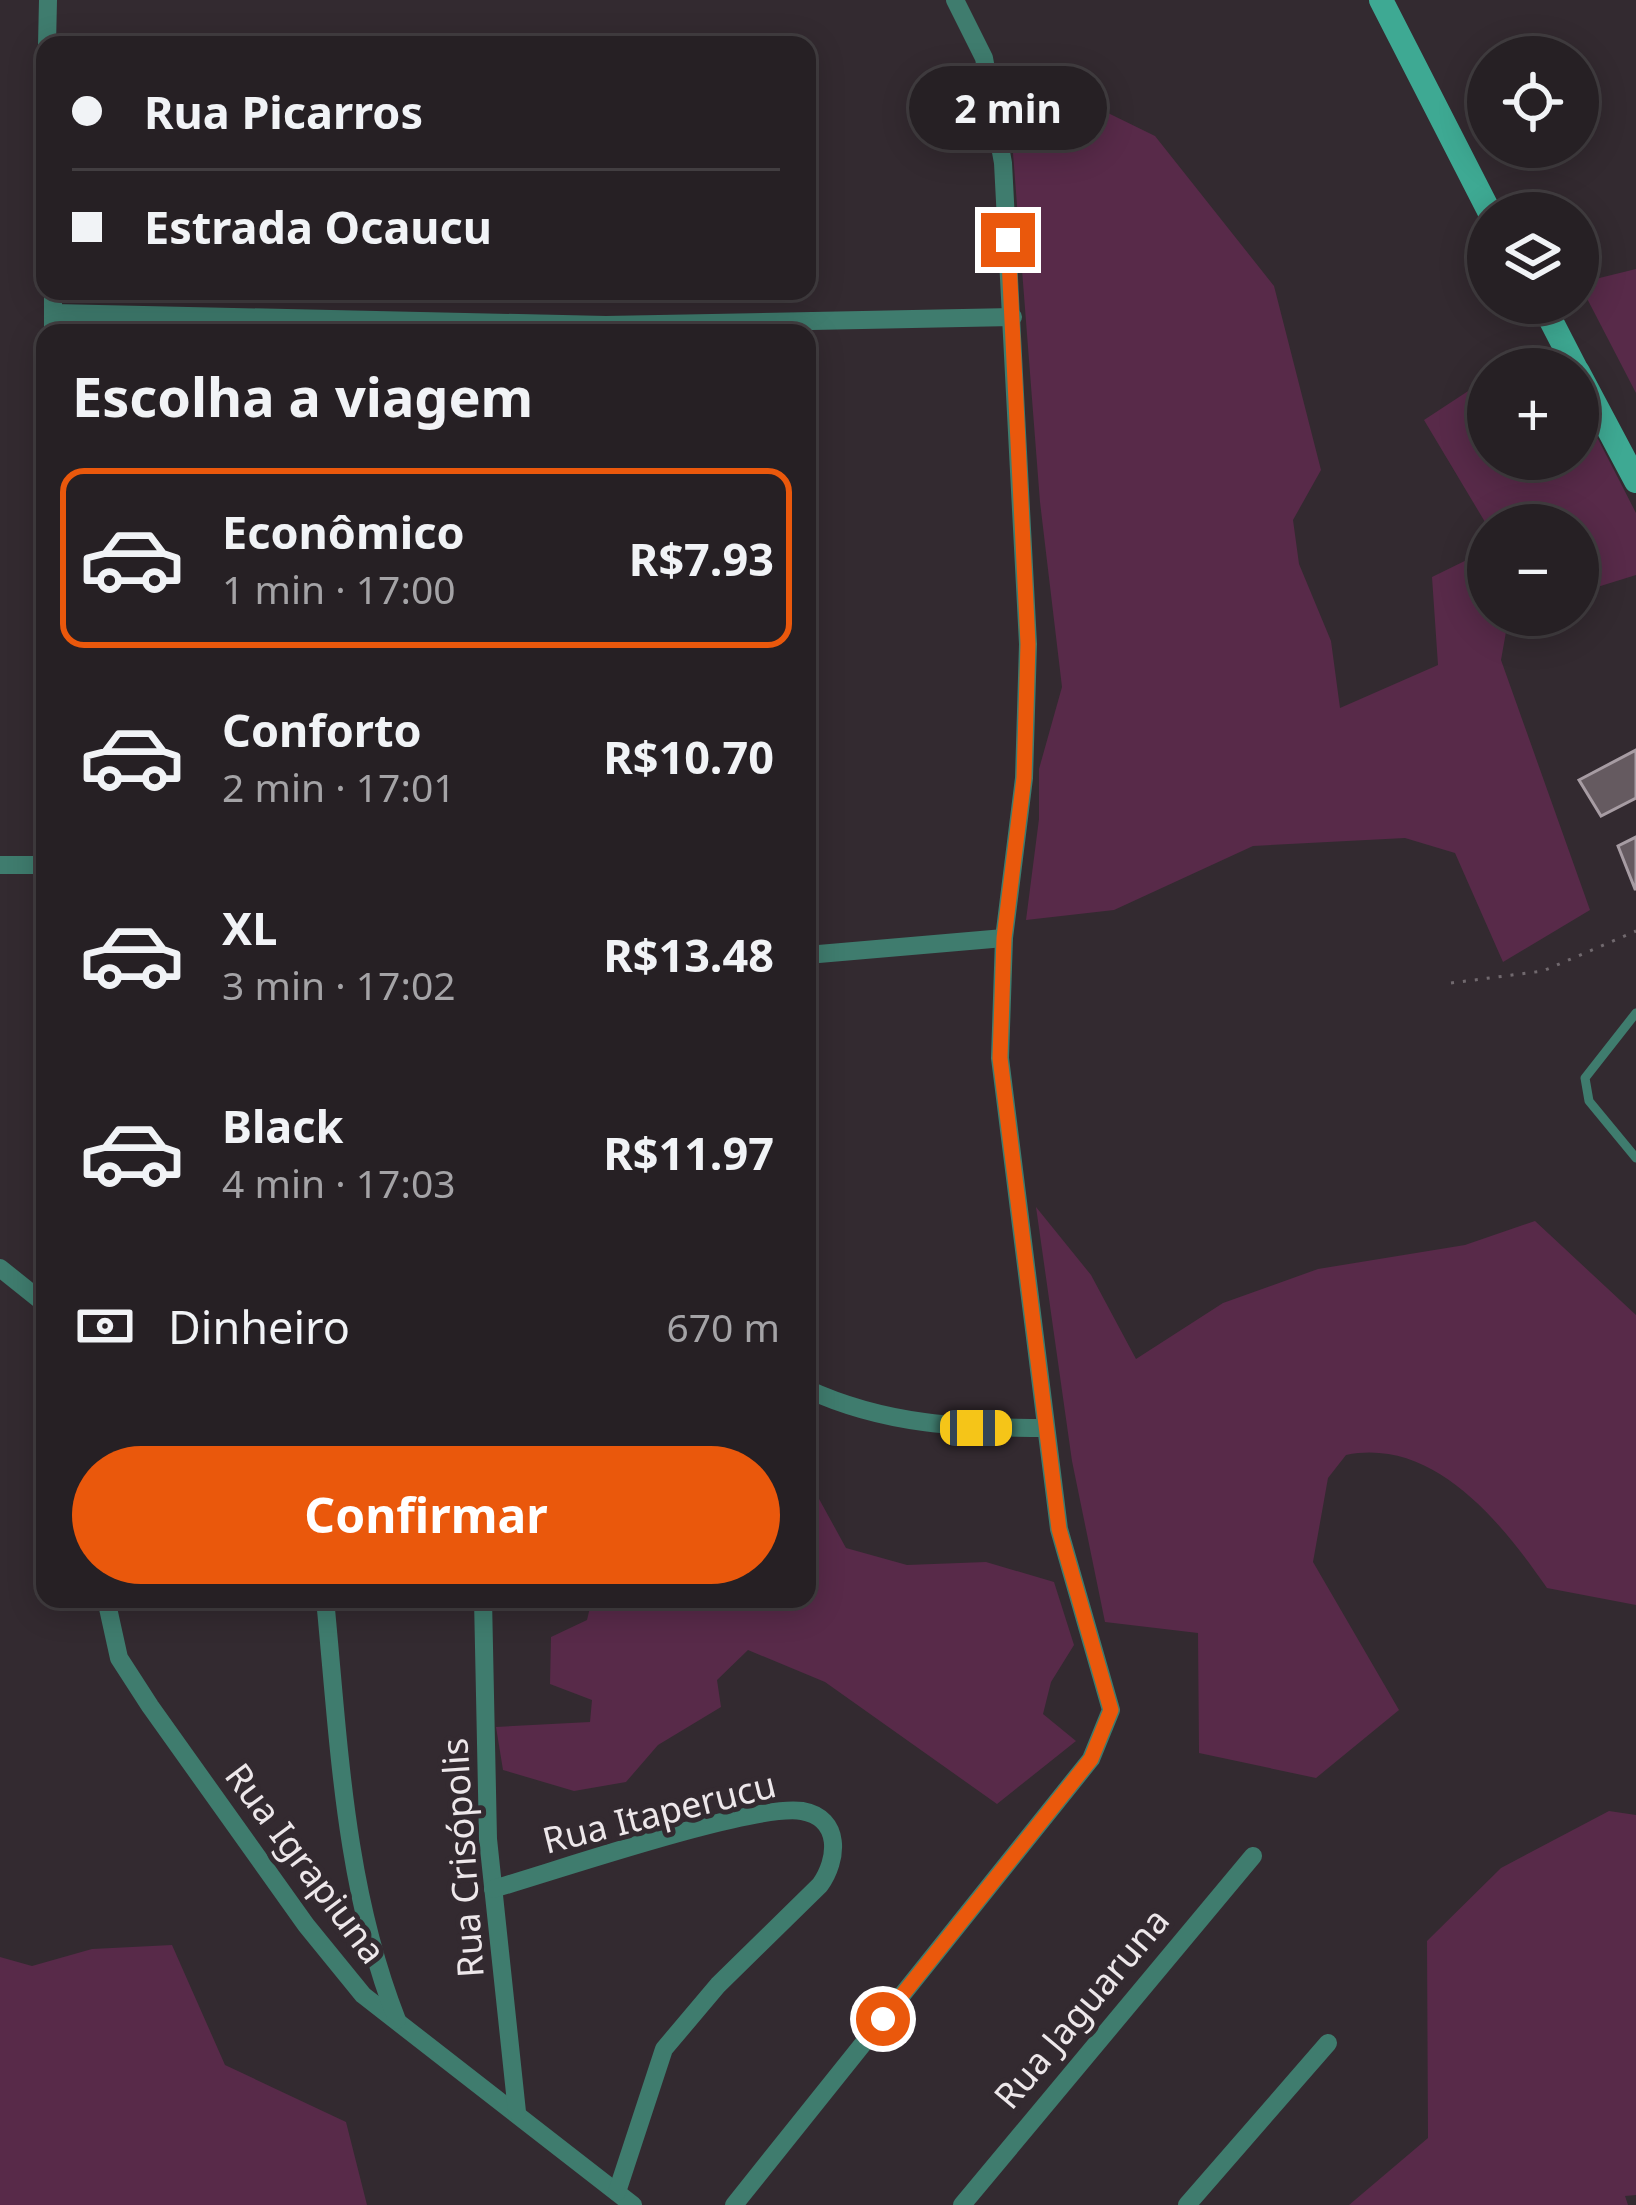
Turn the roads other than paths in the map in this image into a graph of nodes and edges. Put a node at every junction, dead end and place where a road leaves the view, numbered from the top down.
1 (48, 0) edge
2 (955, 0) edge
3 (1382, 0) edge
4 (47, 36) edge
5 (1479, 192) edge
6 (1013, 317) junction
7 (53, 323) edge
8 (145, 324) edge
9 (776, 324) edge
10 (1599, 411) edge
11 (1636, 481) edge
12 (0, 865) edge
13 (36, 865) edge
14 (1004, 938) junction
15 (816, 954) edge
16 (1636, 1013) edge
17 (1636, 1159) edge
18 (0, 1268) edge
19 (36, 1298) edge
20 (816, 1393) edge
21 (1046, 1428) junction
22 (108, 1608) edge
23 (326, 1608) edge
24 (483, 1608) edge
25 (1252, 1856) dead end
26 (493, 1889) junction
27 (399, 2025) junction
28 (1328, 2043) dead end
29 (517, 2112) junction
30 (616, 2192) junction
31 (633, 2205) edge
32 (734, 2205) edge
33 (962, 2205) edge
34 (1187, 2205) edge

1 - 4 street
2 - 6 street
3 - 5 main road
6 - 9 street
6 - 14 street
7 - 8 street
10 - 11 main road
12 - 13 street
14 - 15 street
14 - 21 street
16 - 17 lane
18 - 19 street
20 - 21 street
21 - 32 street
22 - 27 street, Rua Igrapiuna
23 - 27 street
24 - 26 street, Rua Crisópolis
25 - 33 street, Rua Jaguaruna
26 - 29 street, Rua Crisópolis
26 - 30 street, Rua Itaperucu
27 - 29 street, Rua Igrapiuna
28 - 34 street
29 - 30 street, Rua Igrapiuna
30 - 31 street, Rua Igrapiuna

